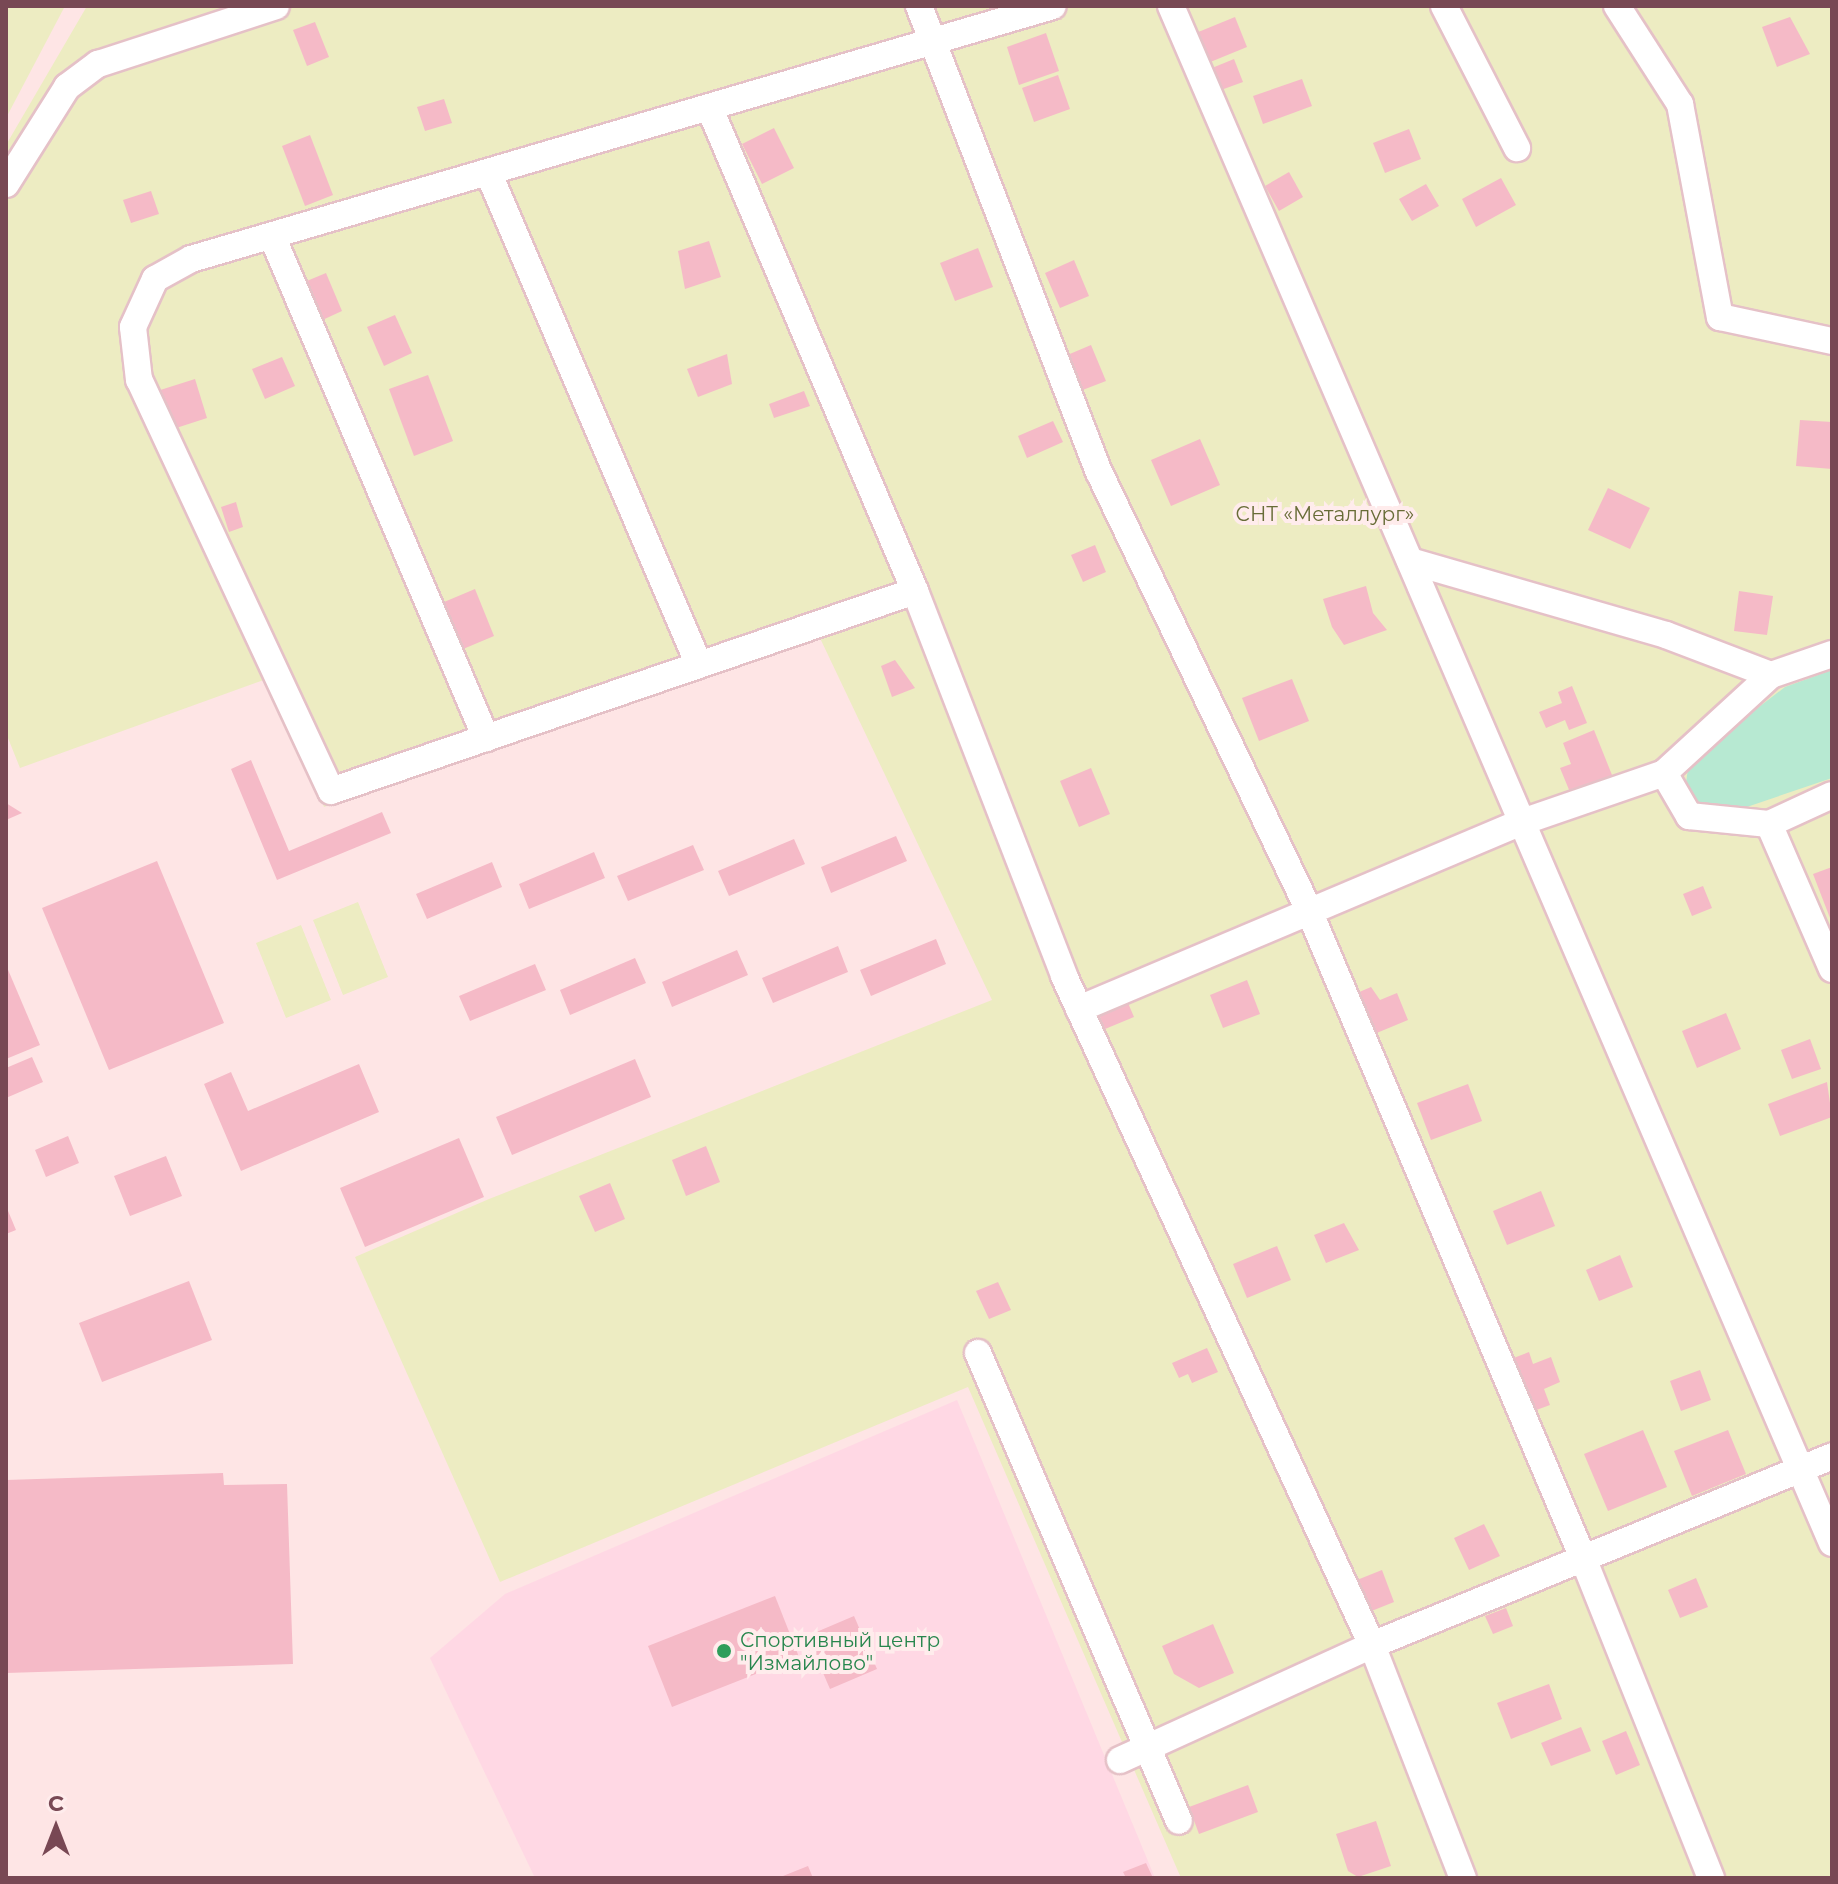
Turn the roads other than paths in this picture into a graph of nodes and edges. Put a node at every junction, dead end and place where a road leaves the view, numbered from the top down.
1 (276, 6) edge
2 (919, 6) edge
3 (1053, 6) edge
4 (1171, 6) edge
5 (1444, 6) edge
6 (1617, 6) edge
7 (933, 40) junction
8 (710, 109) junction
9 (1517, 148) dead end
10 (489, 174) junction
11 (6, 184) edge
12 (272, 236) junction
13 (1832, 341) edge
14 (1410, 561) junction
15 (915, 591) junction
16 (1832, 654) edge
17 (699, 665) junction
18 (1771, 675) junction
19 (486, 738) junction
20 (1664, 773) junction
21 (1832, 795) edge
22 (1522, 822) junction
23 (1769, 824) junction
24 (1310, 913) junction
25 (1832, 969) edge
26 (1079, 1009) junction
27 (978, 1353) dead end
28 (1832, 1456) edge
29 (1801, 1469) junction
30 (1832, 1543) edge
31 (1583, 1558) junction
32 (1372, 1645) junction
33 (1145, 1748) junction
34 (1120, 1760) dead end
35 (1179, 1821) dead end
36 (1463, 1878) edge
37 (1711, 1878) edge

1 - 11 street
2 - 7 street
3 - 7 street
4 - 14 street
5 - 9 street
6 - 13 street
7 - 8 street
7 - 24 street
8 - 10 street
8 - 15 street
10 - 12 street
10 - 17 street
12 - 19 street
12 - 19 street
14 - 18 street
14 - 22 street
15 - 17 street
15 - 26 street
16 - 18 street
17 - 19 street
18 - 20 street
20 - 22 street
20 - 23 street
21 - 23 street
22 - 24 street
22 - 29 street
23 - 25 street
24 - 26 street
24 - 31 street
26 - 32 street
27 - 33 street
28 - 29 street
29 - 30 street
29 - 31 street
31 - 32 street
31 - 37 street
32 - 33 street
32 - 36 street
33 - 34 street
33 - 35 street

